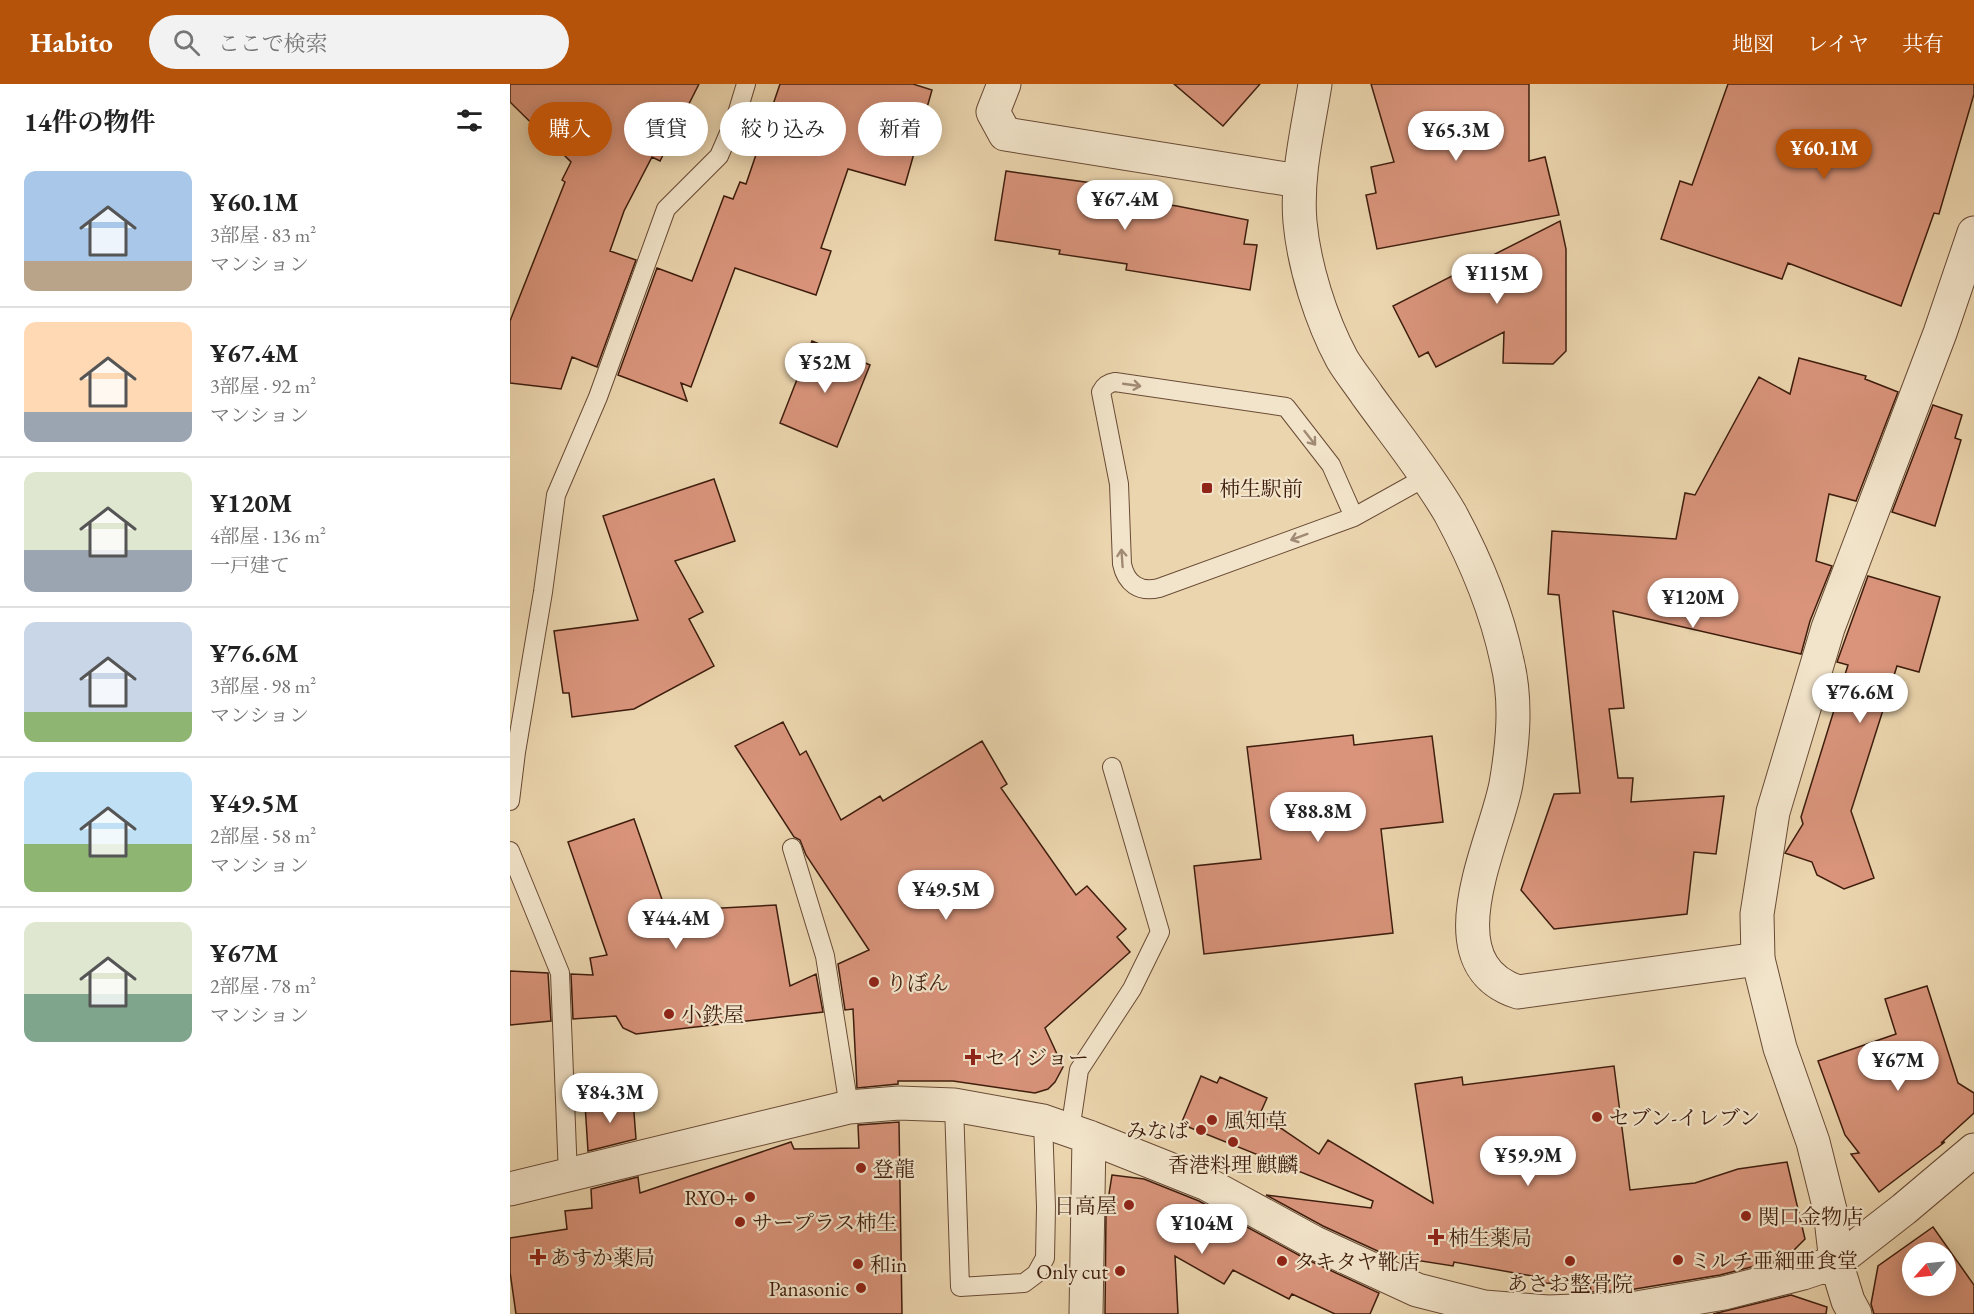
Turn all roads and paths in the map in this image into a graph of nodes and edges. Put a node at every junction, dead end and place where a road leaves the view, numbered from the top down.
1 (746, 84) edge
2 (1004, 84) edge
3 (1315, 84) edge
4 (1299, 181) junction
5 (1974, 233) edge
6 (1426, 477) junction
7 (1354, 517) junction
8 (1112, 766) dead end
9 (510, 801) edge
10 (792, 848) dead end
11 (510, 850) edge
12 (1758, 958) junction
13 (954, 1105) junction
14 (849, 1107) junction
15 (1067, 1130) junction
16 (1974, 1149) edge
17 (568, 1176) junction
18 (510, 1189) edge
19 (1836, 1262) junction
20 (1086, 1314) edge
21 (1855, 1314) edge

1 - 9 lane
2 - 4 street
3 - 4 street
4 - 6 street
5 - 12 street
6 - 7 lane
6 - 12 street
7 -> 7 lane
8 - 15 lane
10 - 14 lane
11 - 17 lane
12 - 19 street
13 - 14 street
13 - 15 street
13 - 15 lane
14 - 17 street
15 - 19 street
15 - 20 street
16 - 19 street
17 - 18 street
19 - 21 street

